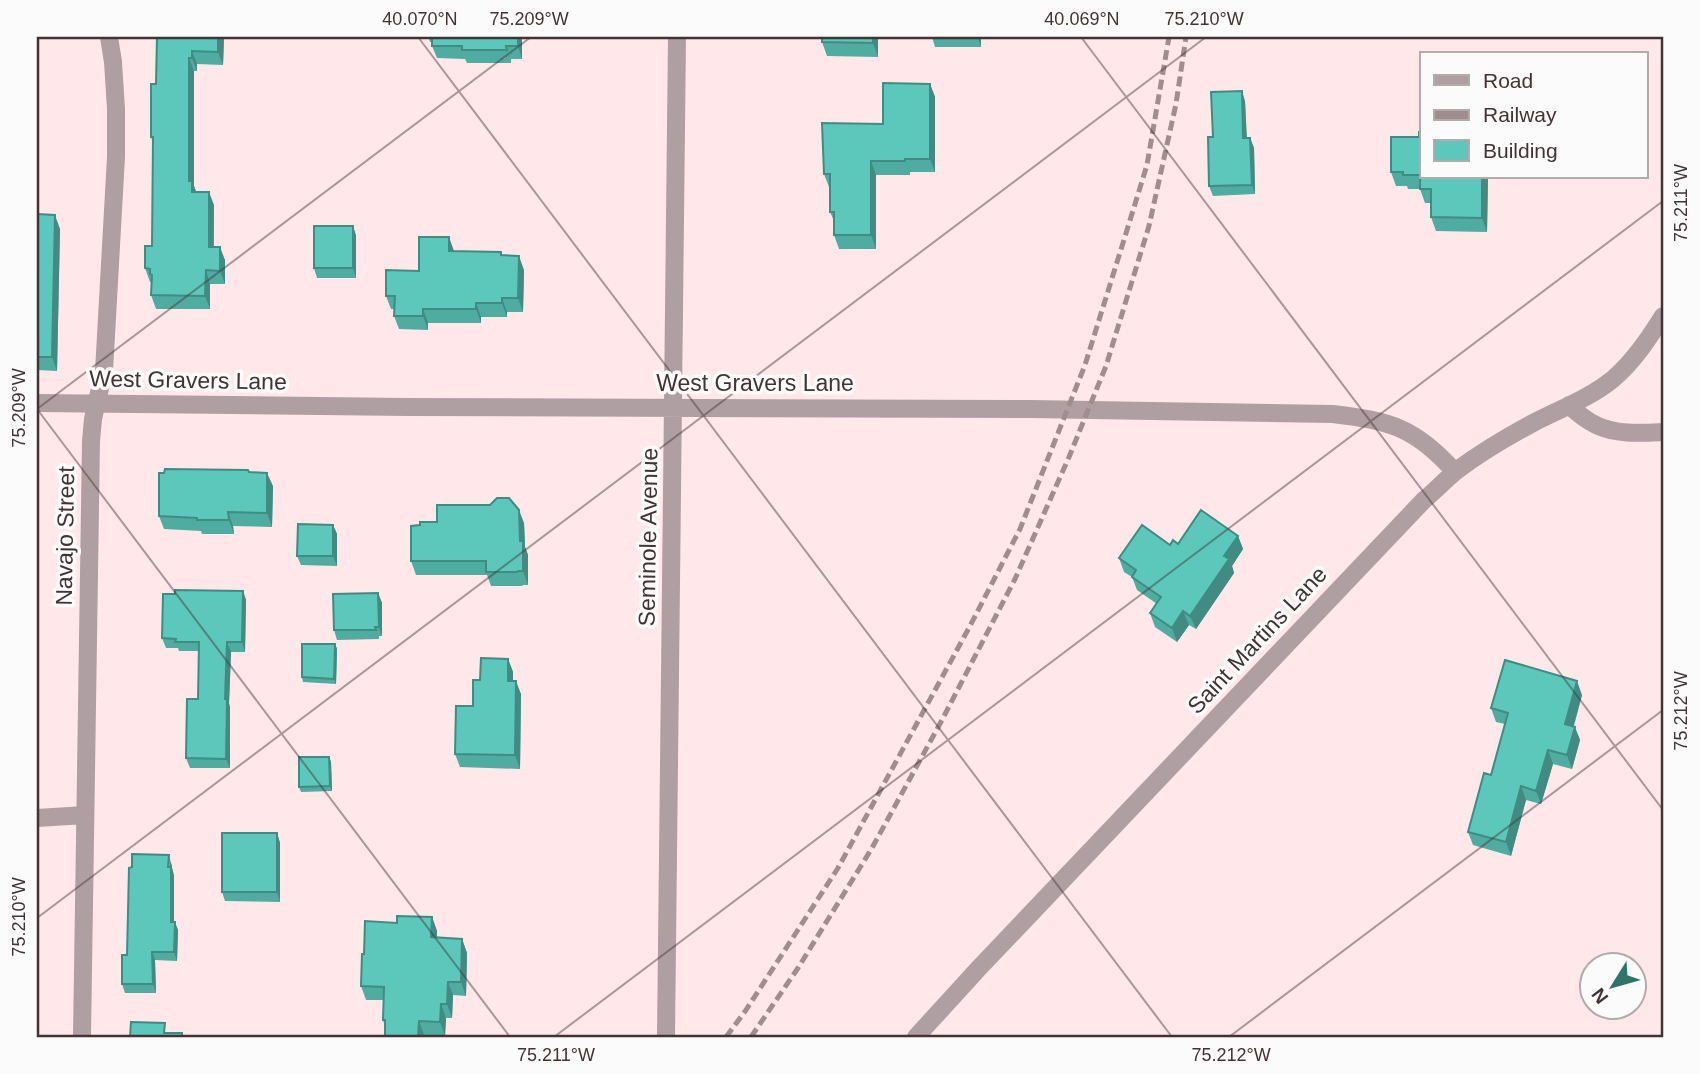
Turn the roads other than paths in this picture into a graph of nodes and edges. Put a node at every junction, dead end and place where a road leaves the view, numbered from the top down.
1 (109, 37) edge
2 (677, 37) edge
3 (1663, 316) edge
4 (37, 403) edge
5 (97, 403) junction
6 (1569, 405) junction
7 (674, 407) junction
8 (1663, 432) edge
9 (1455, 472) junction
10 (85, 815) junction
11 (37, 818) edge
12 (82, 1037) edge
13 (666, 1037) edge
14 (915, 1037) edge

1 - 5 street, Navajo Street
2 - 7 street, Seminole Avenue
3 - 6 street, Saint Martins Lane
4 - 5 street, West Gravers Lane
5 - 7 street, West Gravers Lane
5 - 10 street, Navajo Street
6 - 8 street
6 - 9 street, Saint Martins Lane
7 - 9 street, West Gravers Lane
7 - 13 street, Seminole Avenue
9 - 14 street, Saint Martins Lane
10 - 11 street
10 - 12 street, Navajo Street

